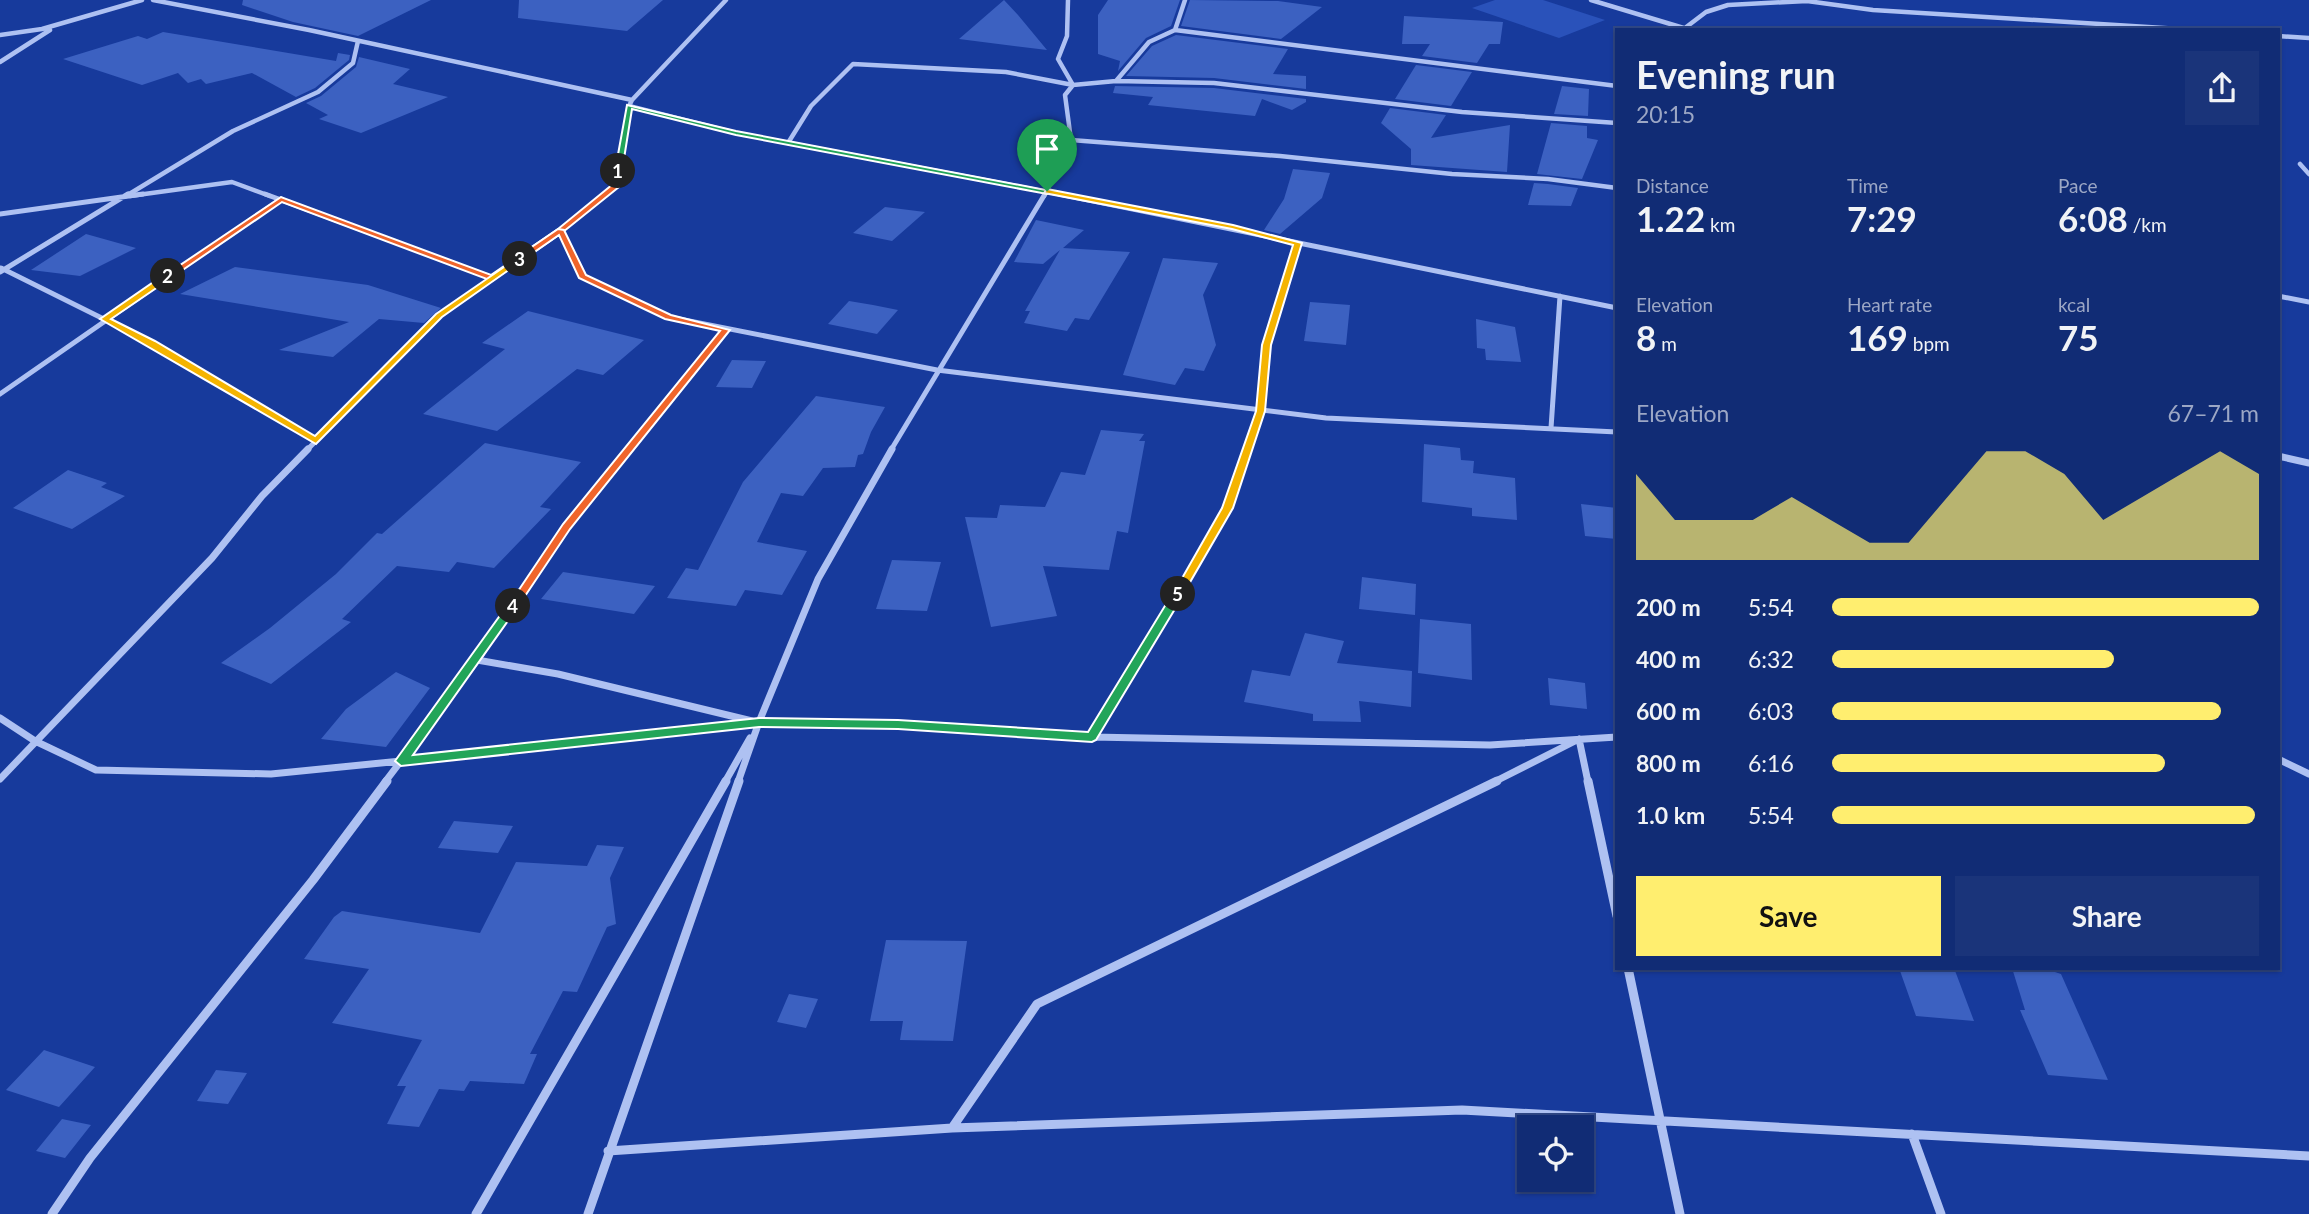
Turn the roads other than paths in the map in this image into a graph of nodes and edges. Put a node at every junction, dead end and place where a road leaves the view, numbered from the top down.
1 (142, 0) edge
2 (153, 0) edge
3 (726, 0) edge
4 (1068, 0) edge
5 (1185, 0) edge
6 (1591, 0) edge
7 (56, 25) junction
8 (1685, 28) edge
9 (1689, 28) edge
10 (2164, 28) edge
11 (1175, 30) junction
12 (0, 35) edge
13 (2280, 36) edge
14 (2309, 38) edge
15 (358, 41) junction
16 (0, 62) edge
17 (1116, 81) junction
18 (1073, 85) junction
19 (1615, 86) edge
20 (631, 103) junction
21 (1615, 123) edge
22 (1071, 140) junction
23 (788, 143) junction
24 (2300, 164) dead end
25 (2309, 174) edge
26 (1615, 188) edge
27 (1047, 191) junction
28 (118, 198) junction
29 (281, 200) junction
30 (0, 214) edge
31 (561, 230) junction
32 (1298, 243) junction
33 (1, 270) edge
34 (492, 278) junction
35 (1560, 296) junction
36 (2280, 296) edge
37 (2309, 302) edge
38 (1615, 308) edge
39 (104, 319) junction
40 (725, 330) junction
41 (937, 370) junction
42 (0, 394) edge
43 (1261, 411) junction
44 (1551, 428) junction
45 (1615, 432) edge
46 (316, 441) junction
47 (2280, 456) edge
48 (2309, 463) edge
49 (477, 660) junction
50 (0, 718) edge
51 (759, 722) junction
52 (1092, 737) junction
53 (1615, 737) edge
54 (1579, 739) junction
55 (35, 741) junction
56 (2280, 760) edge
57 (401, 761) junction
58 (2309, 774) edge
59 (0, 779) edge
60 (1615, 907) edge
61 (1628, 970) edge
62 (1660, 1120) junction
63 (952, 1128) junction
64 (1912, 1134) junction
65 (608, 1151) junction
66 (2309, 1156) edge
67 (52, 1214) edge
68 (476, 1214) edge
69 (588, 1214) edge
70 (1680, 1214) edge
71 (1941, 1214) edge

1 - 7 street
2 - 15 street
3 - 20 street
4 - 18 street
5 - 11 street
6 - 8 street
7 - 12 street
7 - 16 street
9 - 10 street
11 - 17 street
11 - 19 street
13 - 14 street
15 - 20 street
15 - 28 street
17 - 18 street
17 - 21 street
18 - 22 street
18 - 23 street
20 - 23 street
20 - 31 street
22 - 26 street
22 - 27 street
23 - 27 street
24 - 25 street
27 - 32 street
27 - 41 street
28 - 29 street
28 - 30 street
28 - 33 street
29 - 34 street
29 - 39 street
31 - 34 street
31 - 40 street
32 - 35 street
32 - 43 street
33 - 39 street
34 - 46 street
35 - 38 street
35 - 44 street
36 - 37 street
39 - 42 street
39 - 46 street
40 - 41 street
40 - 49 street
41 - 43 street
41 - 51 street
43 - 44 street
43 - 52 street
44 - 45 street
46 - 55 street
47 - 48 street
49 - 51 street
49 - 57 street
50 - 55 street
51 - 52 street
51 - 57 street
51 - 65 street
51 - 68 street
52 - 54 street
53 - 54 street
54 - 60 street
54 - 63 street
55 - 57 street
55 - 59 street
56 - 58 street
57 - 67 street
61 - 62 street
62 - 63 street
62 - 64 street
62 - 70 street
63 - 65 street
64 - 66 street
64 - 71 street
65 - 69 street

